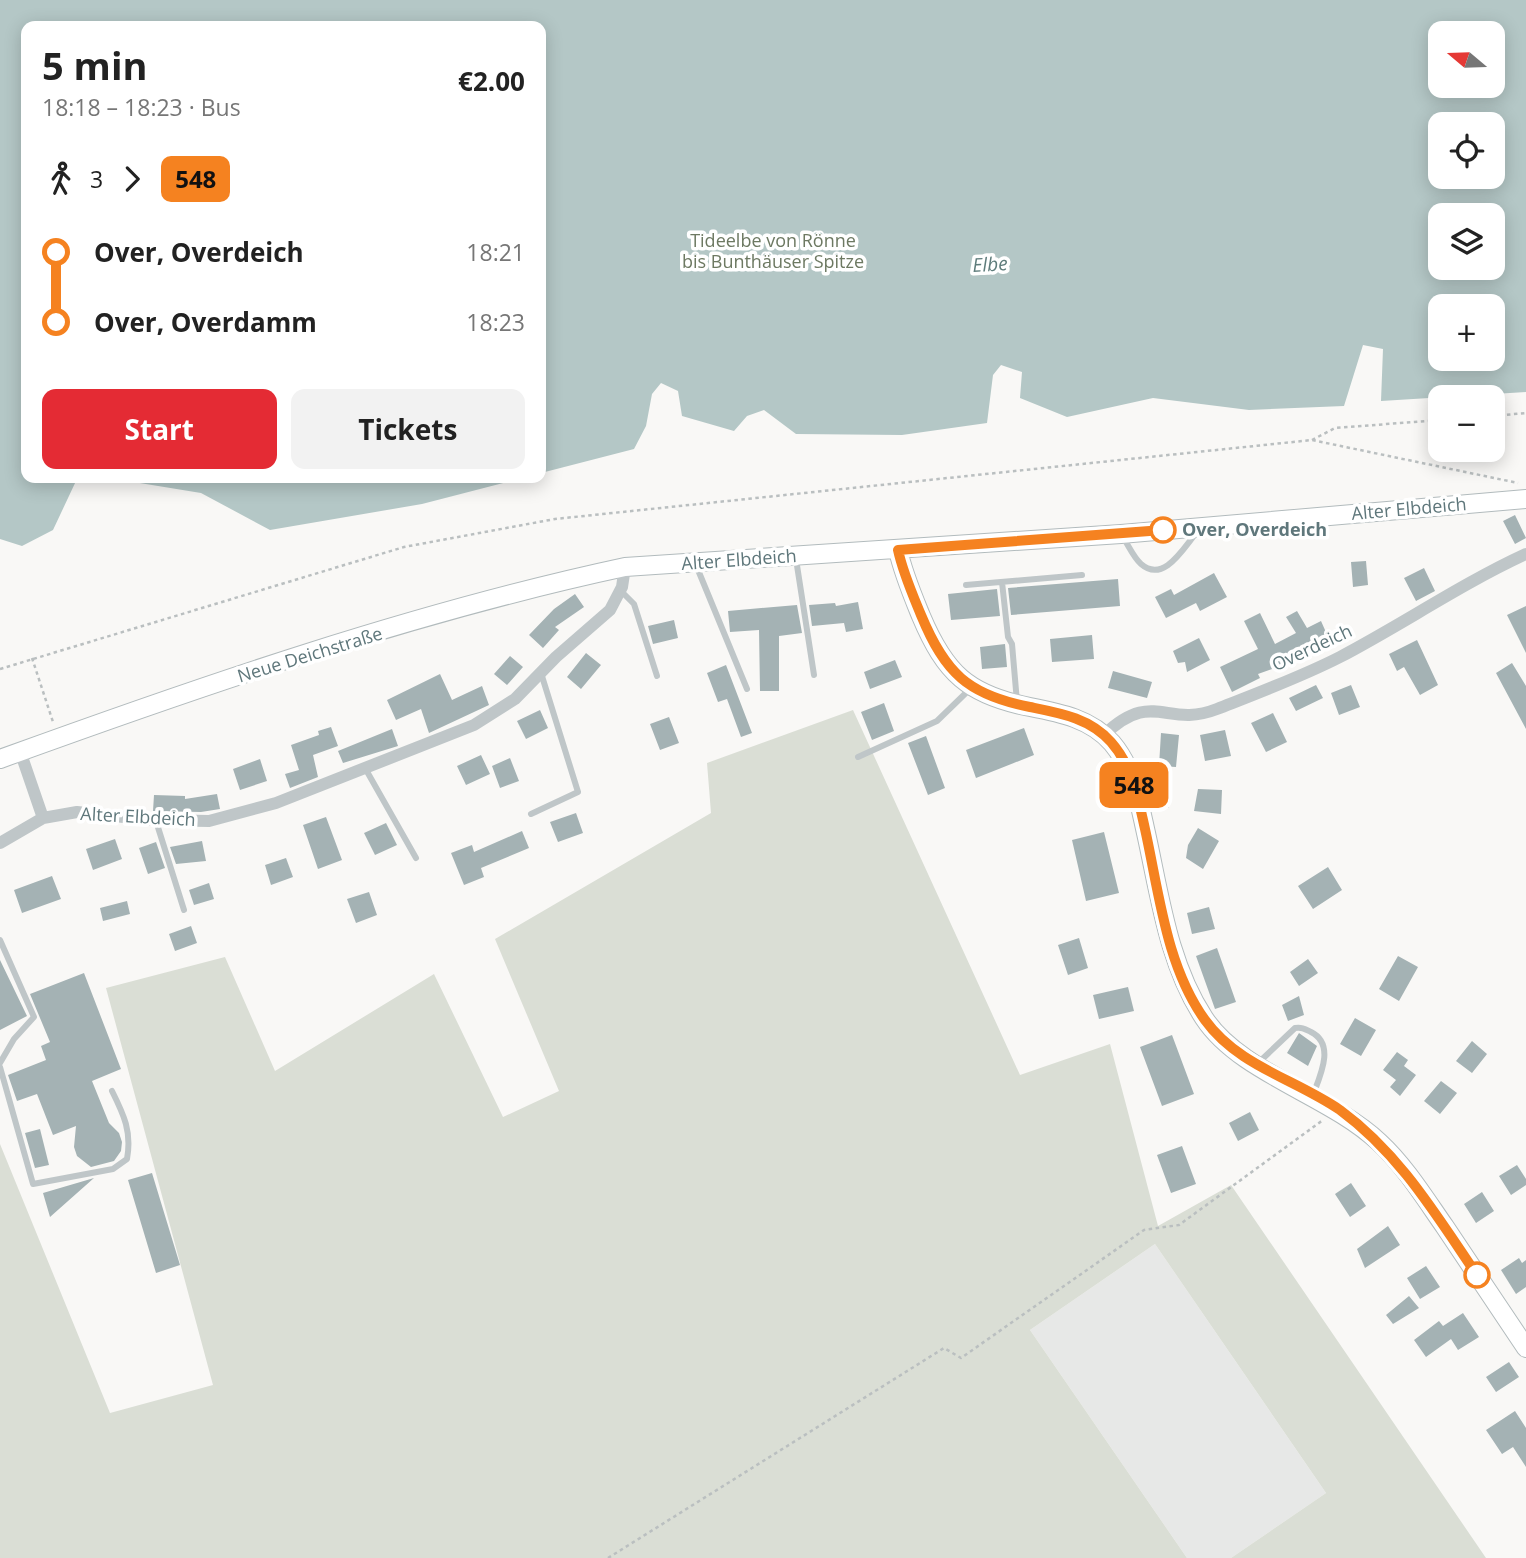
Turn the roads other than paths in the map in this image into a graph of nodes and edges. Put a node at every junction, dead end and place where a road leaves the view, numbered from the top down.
1 (1526, 499) edge
2 (1202, 527) junction
3 (1121, 534) junction
4 (898, 550) junction
5 (1526, 554) edge
6 (795, 557) junction
7 (695, 563) junction
8 (625, 568) junction
9 (1082, 575) dead end
10 (1002, 582) junction
11 (966, 585) dead end
12 (621, 590) junction
13 (541, 672) junction
14 (814, 675) dead end
15 (657, 676) dead end
16 (972, 688) junction
17 (747, 690) dead end
18 (1017, 704) junction
19 (1104, 735) junction
20 (20, 751) junction
21 (858, 757) dead end
22 (0, 759) edge
23 (365, 768) junction
24 (531, 814) dead end
25 (43, 818) junction
26 (156, 821) junction
27 (0, 843) edge
28 (416, 858) dead end
29 (184, 910) dead end
30 (0, 940) edge
31 (0, 1065) edge
32 (1257, 1065) junction
33 (113, 1091) dead end
34 (1313, 1095) junction
35 (1526, 1348) edge

1 - 2 street, Alter Elbdeich
2 - 3 street, Alter Elbdeich
2 - 3 lane
3 - 4 street, Alter Elbdeich
4 - 6 street, Alter Elbdeich
4 - 16 street
5 - 19 street, Overdeich
6 - 7 street, Alter Elbdeich
6 - 14 lane
7 - 8 street, Alter Elbdeich
7 - 17 lane
8 - 12 street, Alter Elbdeich
8 - 20 street, Neue Deichstraße
9 - 10 lane
10 - 11 lane
10 - 18 lane
12 - 13 street, Alter Elbdeich
12 - 15 lane
13 - 23 street, Alter Elbdeich
13 - 24 lane
16 - 18 street
16 - 21 lane
18 - 19 street
19 - 32 street
20 - 22 street, Neue Deichstraße
20 - 25 street
23 - 26 street, Alter Elbdeich
23 - 28 lane
25 - 26 street, Alter Elbdeich
25 - 27 street, Alter Elbdeich
26 - 29 lane
30 - 31 lane
31 - 33 lane
32 - 34 street
32 - 34 lane
34 - 35 street

